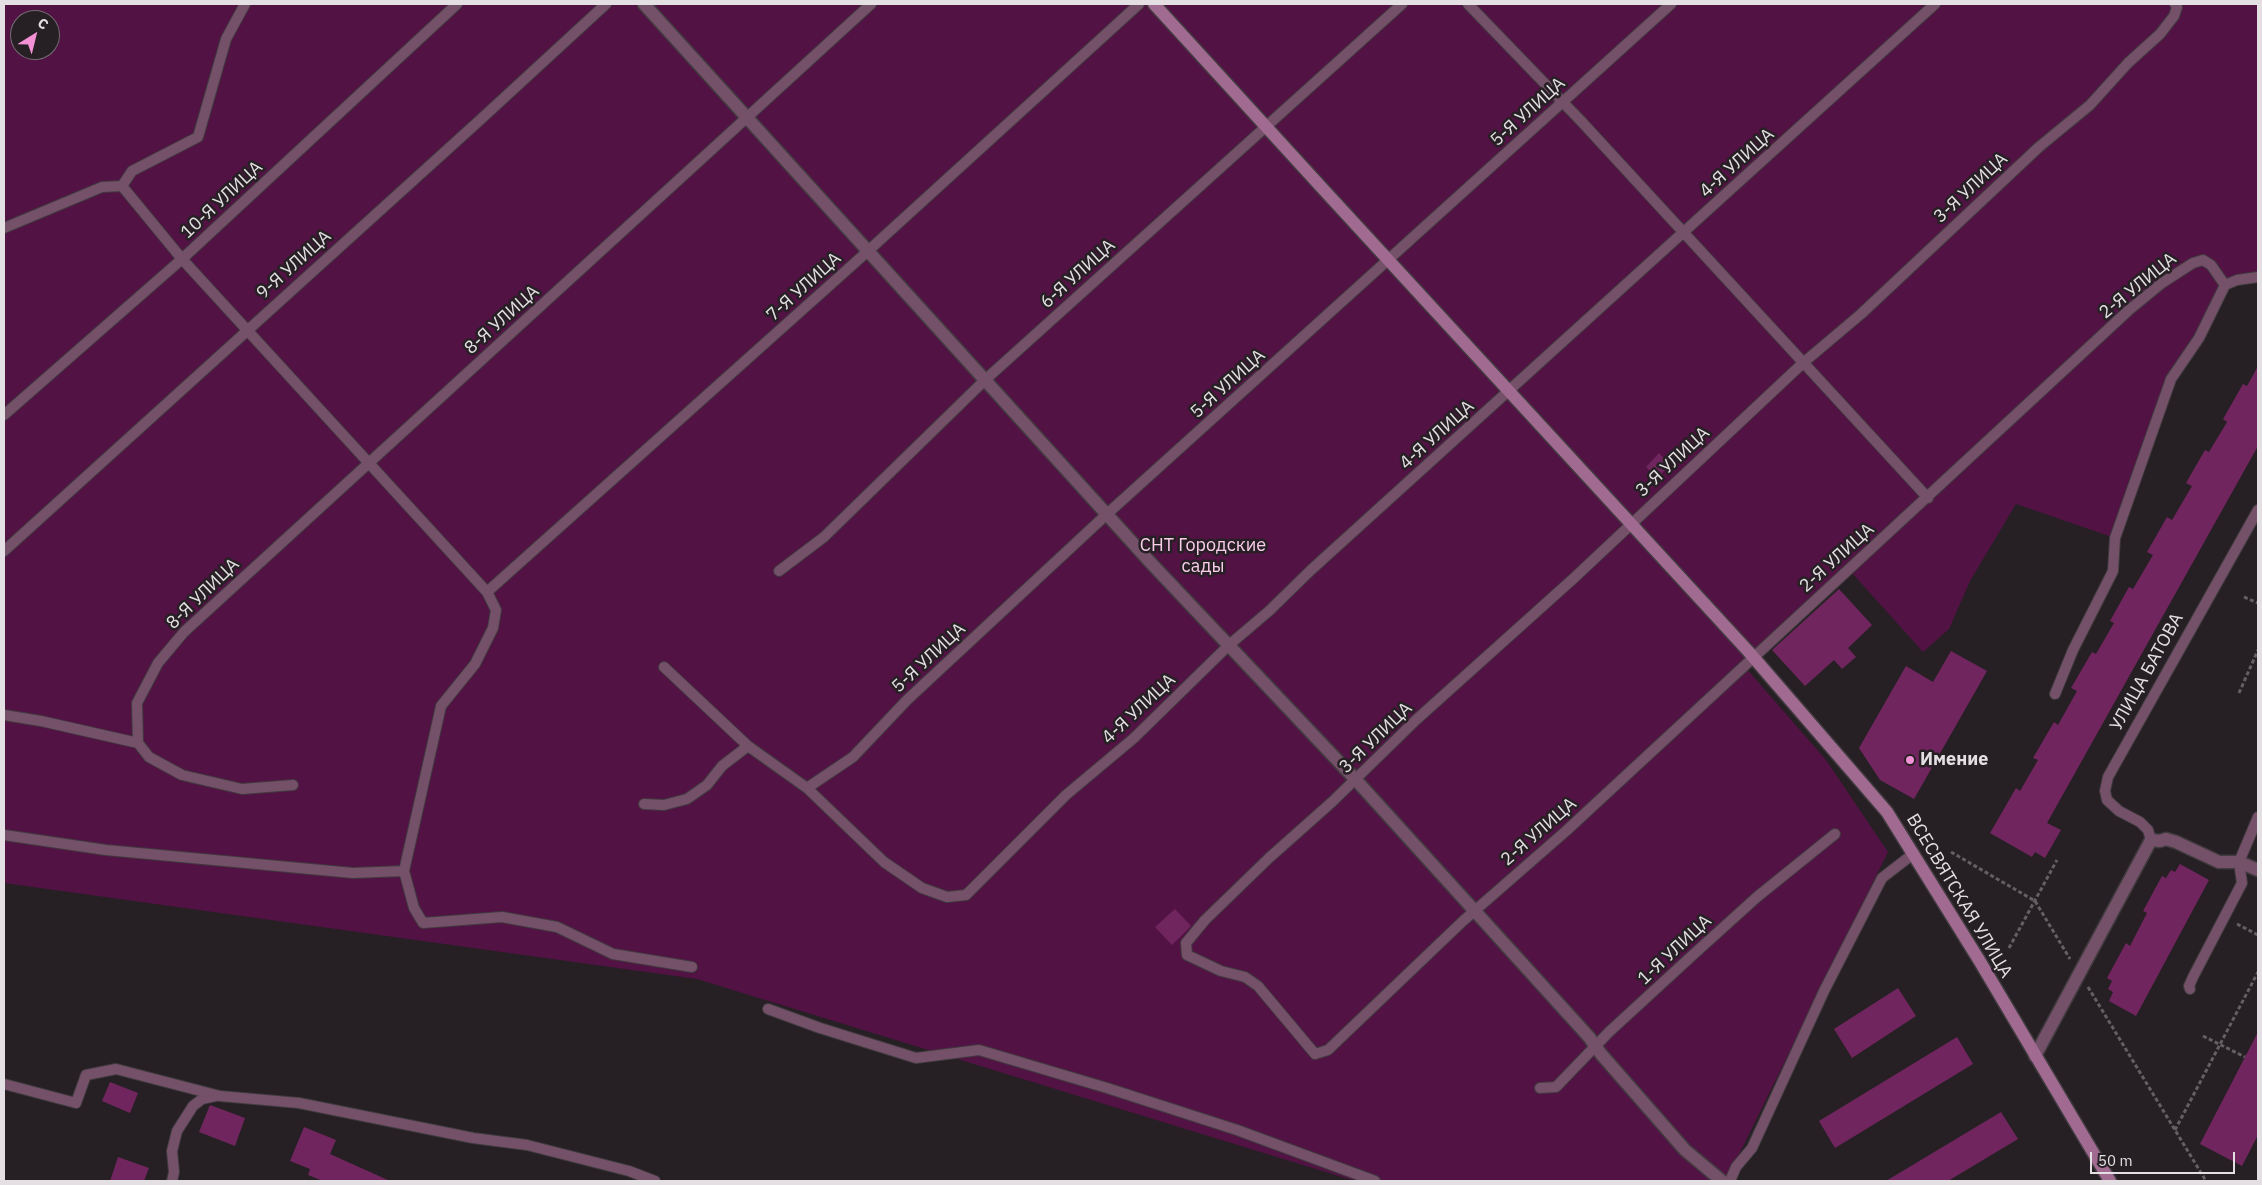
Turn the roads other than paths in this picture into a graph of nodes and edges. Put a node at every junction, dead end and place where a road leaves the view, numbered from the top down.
1 (245, 4) edge
2 (457, 4) edge
3 (606, 4) edge
4 (644, 4) edge
5 (871, 4) edge
6 (1139, 4) edge
7 (1154, 4) edge
8 (1402, 4) edge
9 (1468, 4) edge
10 (1671, 4) edge
11 (1935, 4) edge
12 (2175, 4) edge
13 (1563, 102) junction
14 (746, 118) junction
15 (1266, 127) junction
16 (122, 186) junction
17 (4, 228) edge
18 (1684, 233) junction
19 (868, 251) junction
20 (182, 259) junction
21 (1389, 261) junction
22 (2258, 277) edge
23 (2225, 285) junction
24 (246, 330) junction
25 (1803, 364) junction
26 (985, 380) junction
27 (1509, 392) junction
28 (4, 415) edge
29 (369, 463) junction
30 (1928, 498) junction
31 (2258, 510) edge
32 (1107, 514) junction
33 (1631, 525) junction
34 (4, 551) edge
35 (778, 571) dead end
36 (487, 592) junction
37 (1229, 645) junction
38 (1751, 654) junction
39 (664, 667) dead end
40 (2055, 694) dead end
41 (4, 715) edge
42 (138, 742) junction
43 (748, 746) junction
44 (1356, 780) junction
45 (293, 785) dead end
46 (807, 788) junction
47 (644, 804) dead end
48 (2258, 817) edge
49 (1834, 834) dead end
50 (4, 835) edge
51 (2151, 840) junction
52 (1913, 854) junction
53 (2239, 862) junction
54 (2258, 870) edge
55 (404, 871) junction
56 (1475, 912) junction
57 (1186, 942) joint
58 (692, 967) dead end
59 (2190, 989) dead end
60 (768, 1009) dead end
61 (1596, 1047) junction
62 (2035, 1056) junction
63 (4, 1084) edge
64 (1540, 1088) dead end
65 (220, 1096) junction
66 (172, 1181) edge
67 (655, 1181) edge
68 (1375, 1181) edge
69 (1722, 1181) edge
70 (1730, 1181) edge
71 (2110, 1181) edge

1 - 16 lane
2 - 20 lane, 10-Я УЛИЦА
3 - 24 lane, 9-Я УЛИЦА
4 - 14 street
5 - 14 lane, 8-Я УЛИЦА
6 - 19 lane, 7-Я УЛИЦА
7 - 15 street, ВСЕСВЯТСКАЯ УЛИЦА
8 - 15 lane, 6-Я УЛИЦА
9 - 13 lane
10 - 13 lane, 5-Я УЛИЦА
11 - 18 lane, 4-Я УЛИЦА
12 - 25 lane, 3-Я УЛИЦА
13 - 18 lane
13 - 21 lane, 5-Я УЛИЦА
14 - 19 street
14 - 29 lane, 8-Я УЛИЦА
15 - 21 street, ВСЕСВЯТСКАЯ УЛИЦА
15 - 26 lane, 6-Я УЛИЦА
16 - 17 lane
16 - 20 lane
18 - 25 lane
18 - 27 lane, 4-Я УЛИЦА
19 - 26 street
19 - 36 lane, 7-Я УЛИЦА
20 - 24 lane
20 - 28 lane, 10-Я УЛИЦА
21 - 27 street, ВСЕСВЯТСКАЯ УЛИЦА
21 - 32 lane, 5-Я УЛИЦА
22 - 23 lane
23 - 30 lane, 2-Я УЛИЦА
23 - 40 lane
24 - 29 lane
24 - 34 lane, 9-Я УЛИЦА
25 - 30 lane
25 - 33 lane, 3-Я УЛИЦА
26 - 32 street
26 - 35 lane, 6-Я УЛИЦА
27 - 33 street, ВСЕСВЯТСКАЯ УЛИЦА
27 - 37 lane, 4-Я УЛИЦА
29 - 36 lane
29 - 42 lane, 8-Я УЛИЦА
30 - 38 lane, 2-Я УЛИЦА
31 - 51 lane, УЛИЦА БАТОВА
32 - 37 street
32 - 46 lane, 5-Я УЛИЦА
33 - 38 street, ВСЕСВЯТСКАЯ УЛИЦА
33 - 44 lane, 3-Я УЛИЦА
36 - 55 lane
37 - 44 street
37 - 46 lane, 4-Я УЛИЦА
38 - 52 street, ВСЕСВЯТСКАЯ УЛИЦА
38 - 56 lane, 2-Я УЛИЦА
39 - 43 lane
41 - 42 lane
42 - 45 lane
43 - 46 lane
43 - 47 lane
44 - 56 street
44 - 57 lane, 3-Я УЛИЦА
48 - 53 lane
49 - 61 lane, 1-Я УЛИЦА
50 - 55 lane
51 - 53 street
51 - 62 street
52 - 62 street, ВСЕСВЯТСКАЯ УЛИЦА
52 - 70 lane
53 - 54 street
53 - 59 lane
55 - 58 lane
56 - 57 lane, 2-Я УЛИЦА
56 - 61 street
60 - 68 lane
61 - 64 lane, 1-Я УЛИЦА
61 - 69 street
62 - 71 street, ВСЕСВЯТСКАЯ УЛИЦА
63 - 65 lane
65 - 66 lane
65 - 67 lane

